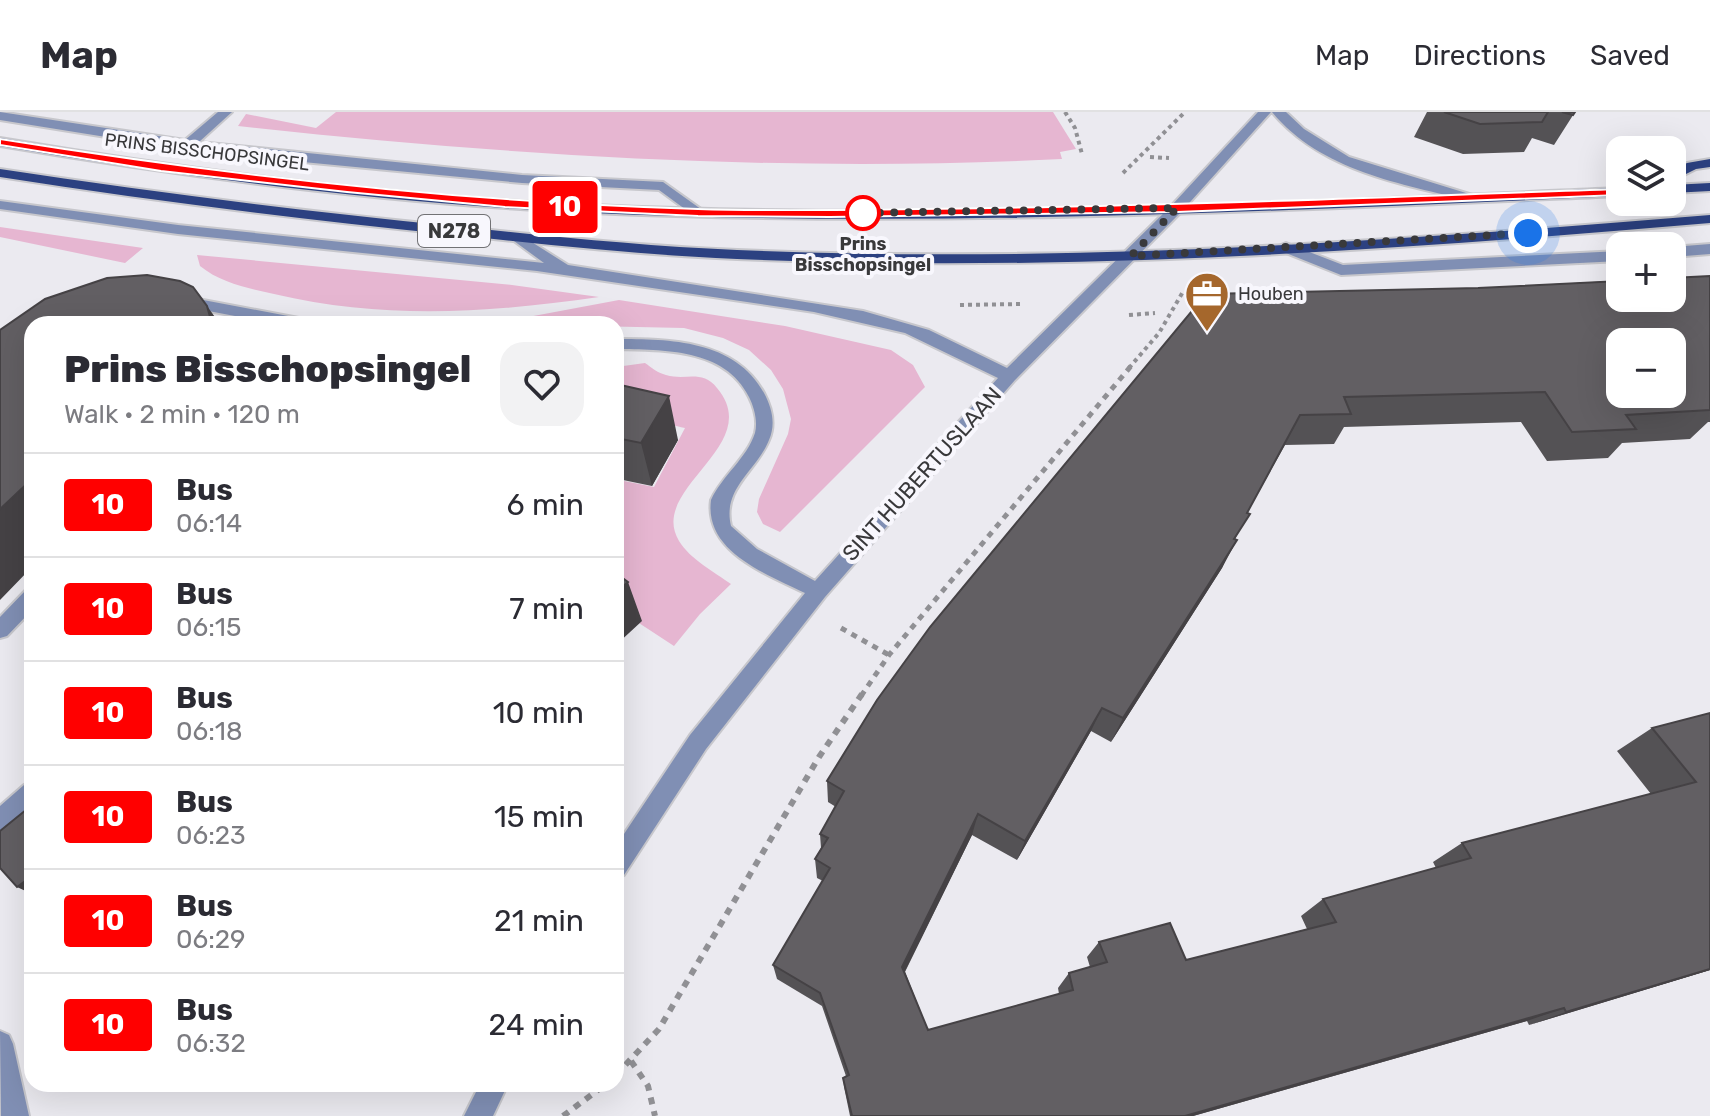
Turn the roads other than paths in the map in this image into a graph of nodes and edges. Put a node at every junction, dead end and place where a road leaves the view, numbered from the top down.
1 (226, 112) edge
2 (1265, 112) edge
3 (1278, 112) edge
4 (0, 116) edge
5 (0, 142) edge
6 (187, 145) junction
7 (1710, 163) edge
8 (1686, 169) edge
9 (0, 173) edge
10 (1710, 187) edge
11 (1686, 188) edge
12 (1606, 192) edge
13 (1472, 197) junction
14 (0, 205) edge
15 (1177, 208) junction
16 (698, 212) junction
17 (1710, 219) edge
18 (519, 238) junction
19 (1286, 248) junction
20 (1710, 249) edge
21 (1686, 251) edge
22 (1131, 256) junction
23 (1606, 257) edge
24 (562, 268) junction
25 (170, 298) edge
26 (263, 316) edge
27 (624, 344) edge
28 (1009, 376) junction
29 (818, 591) junction
30 (24, 605) edge
31 (0, 630) edge
32 (24, 799) edge
33 (0, 821) edge
34 (624, 855) edge
35 (0, 1044) edge
36 (491, 1092) edge
37 (15, 1116) edge
38 (478, 1116) edge

1 - 6 street
2 - 15 street, SINT HUBERTUSLAAN
3 - 13 street
4 - 6 street, PRINS BISSCHOPSINGEL
5 - 16 main road, PRINS BISSCHOPSINGEL / N278
6 - 16 street, PRINS BISSCHOPSINGEL
7 - 8 main road
9 - 18 main road, N278
10 - 11 main road
12 - 13 main road, PRINS BISSCHOPSINGEL / N278
13 - 15 main road, PRINS BISSCHOPSINGEL / N278
14 - 24 street
15 - 16 main road, PRINS BISSCHOPSINGEL / N278
15 - 22 street, SINT HUBERTUSLAAN
17 - 19 main road, N278
18 - 22 main road, N278
18 - 24 street
19 - 22 main road, N278
19 - 23 street
20 - 21 street
22 - 28 street, SINT HUBERTUSLAAN
24 - 28 street
25 - 26 street
27 - 29 street
28 - 29 street, SINT HUBERTUSLAAN
29 - 34 street, SINT HUBERTUSLAAN
30 - 31 street
32 - 33 street
35 - 37 street
36 - 38 street

